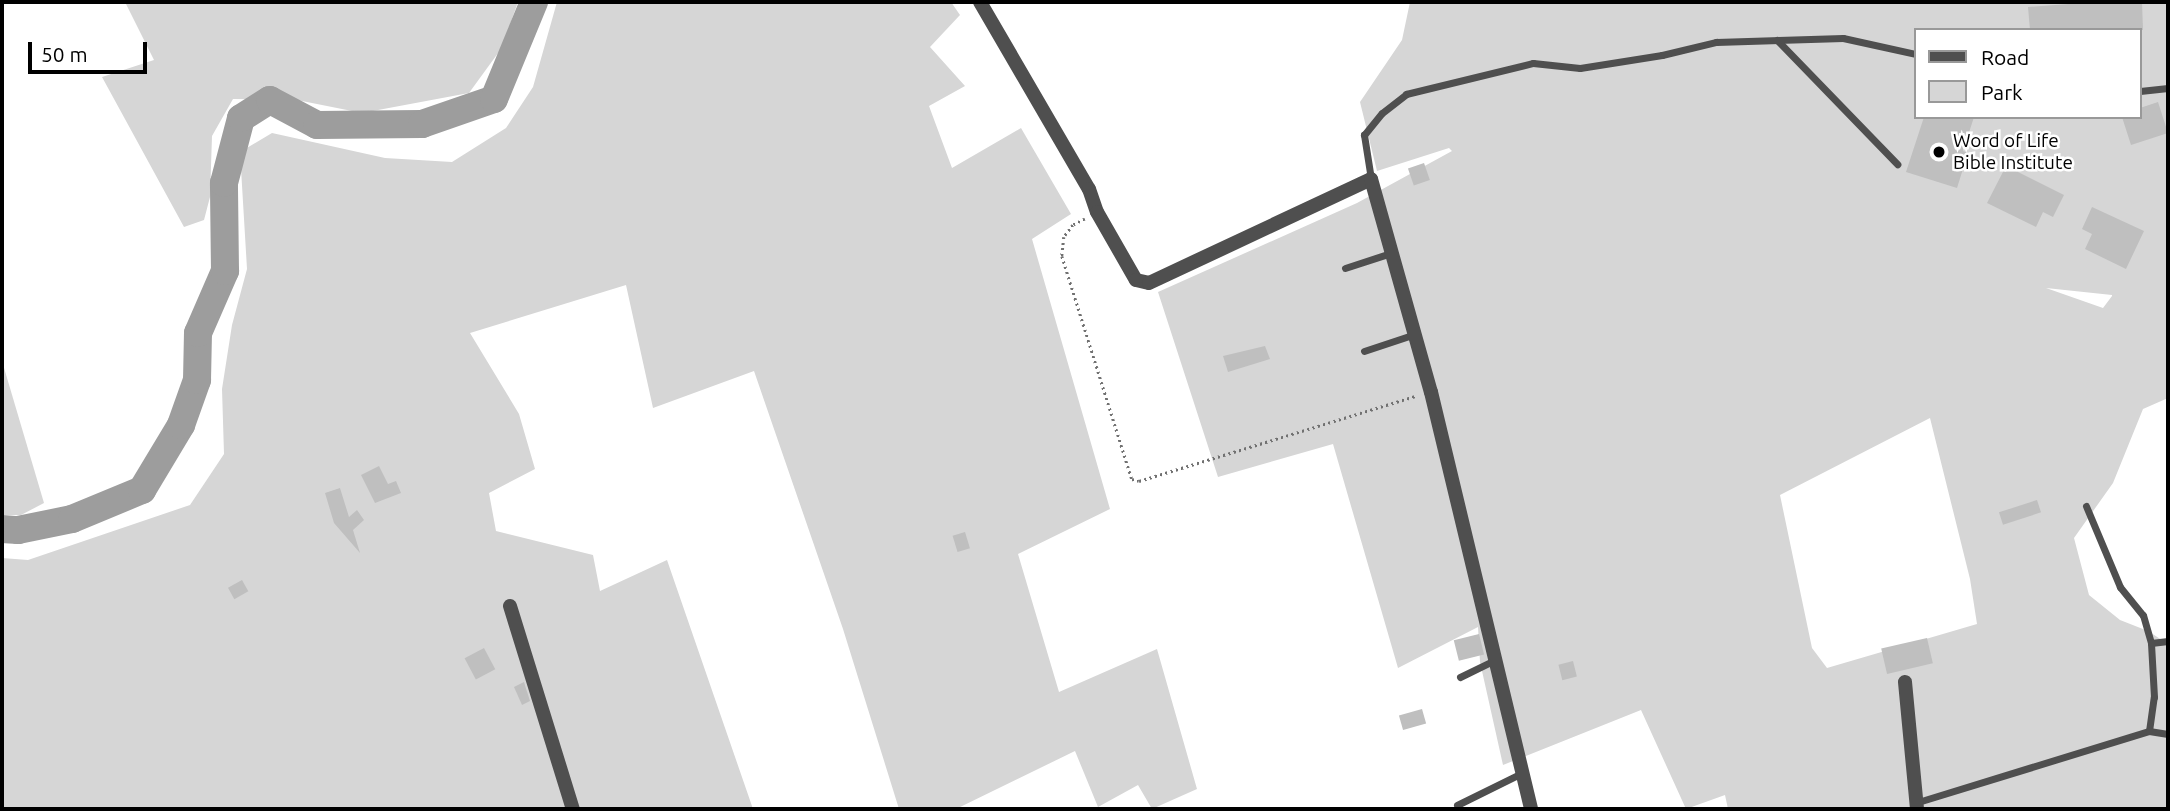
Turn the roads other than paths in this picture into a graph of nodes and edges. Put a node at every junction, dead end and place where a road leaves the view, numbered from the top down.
1 (981, 2) edge
2 (1777, 40) junction
3 (1914, 54) edge
4 (2168, 88) edge
5 (2142, 91) edge
6 (1898, 164) dead end
7 (1371, 179) junction
8 (1392, 253) junction
9 (1345, 268) dead end
10 (1415, 334) junction
11 (1364, 351) dead end
12 (2086, 506) dead end
13 (509, 606) dead end
14 (2168, 641) edge
15 (2151, 643) junction
16 (1496, 660) junction
17 (1460, 677) dead end
18 (1905, 682) dead end
19 (2148, 731) junction
20 (2168, 734) edge
21 (1522, 774) junction
22 (1457, 805) dead end
23 (1917, 806) edge
24 (573, 809) edge
25 (1531, 809) edge

1 - 7 street
2 - 3 lane
2 - 6 lane
2 - 7 lane
4 - 5 lane
7 - 8 street
8 - 9 lane
8 - 10 street
10 - 11 lane
10 - 16 street
12 - 15 lane
13 - 24 street
14 - 15 lane
15 - 19 lane
16 - 17 lane
16 - 21 street
18 - 23 street
19 - 20 lane
19 - 23 lane
21 - 22 lane
21 - 25 street

